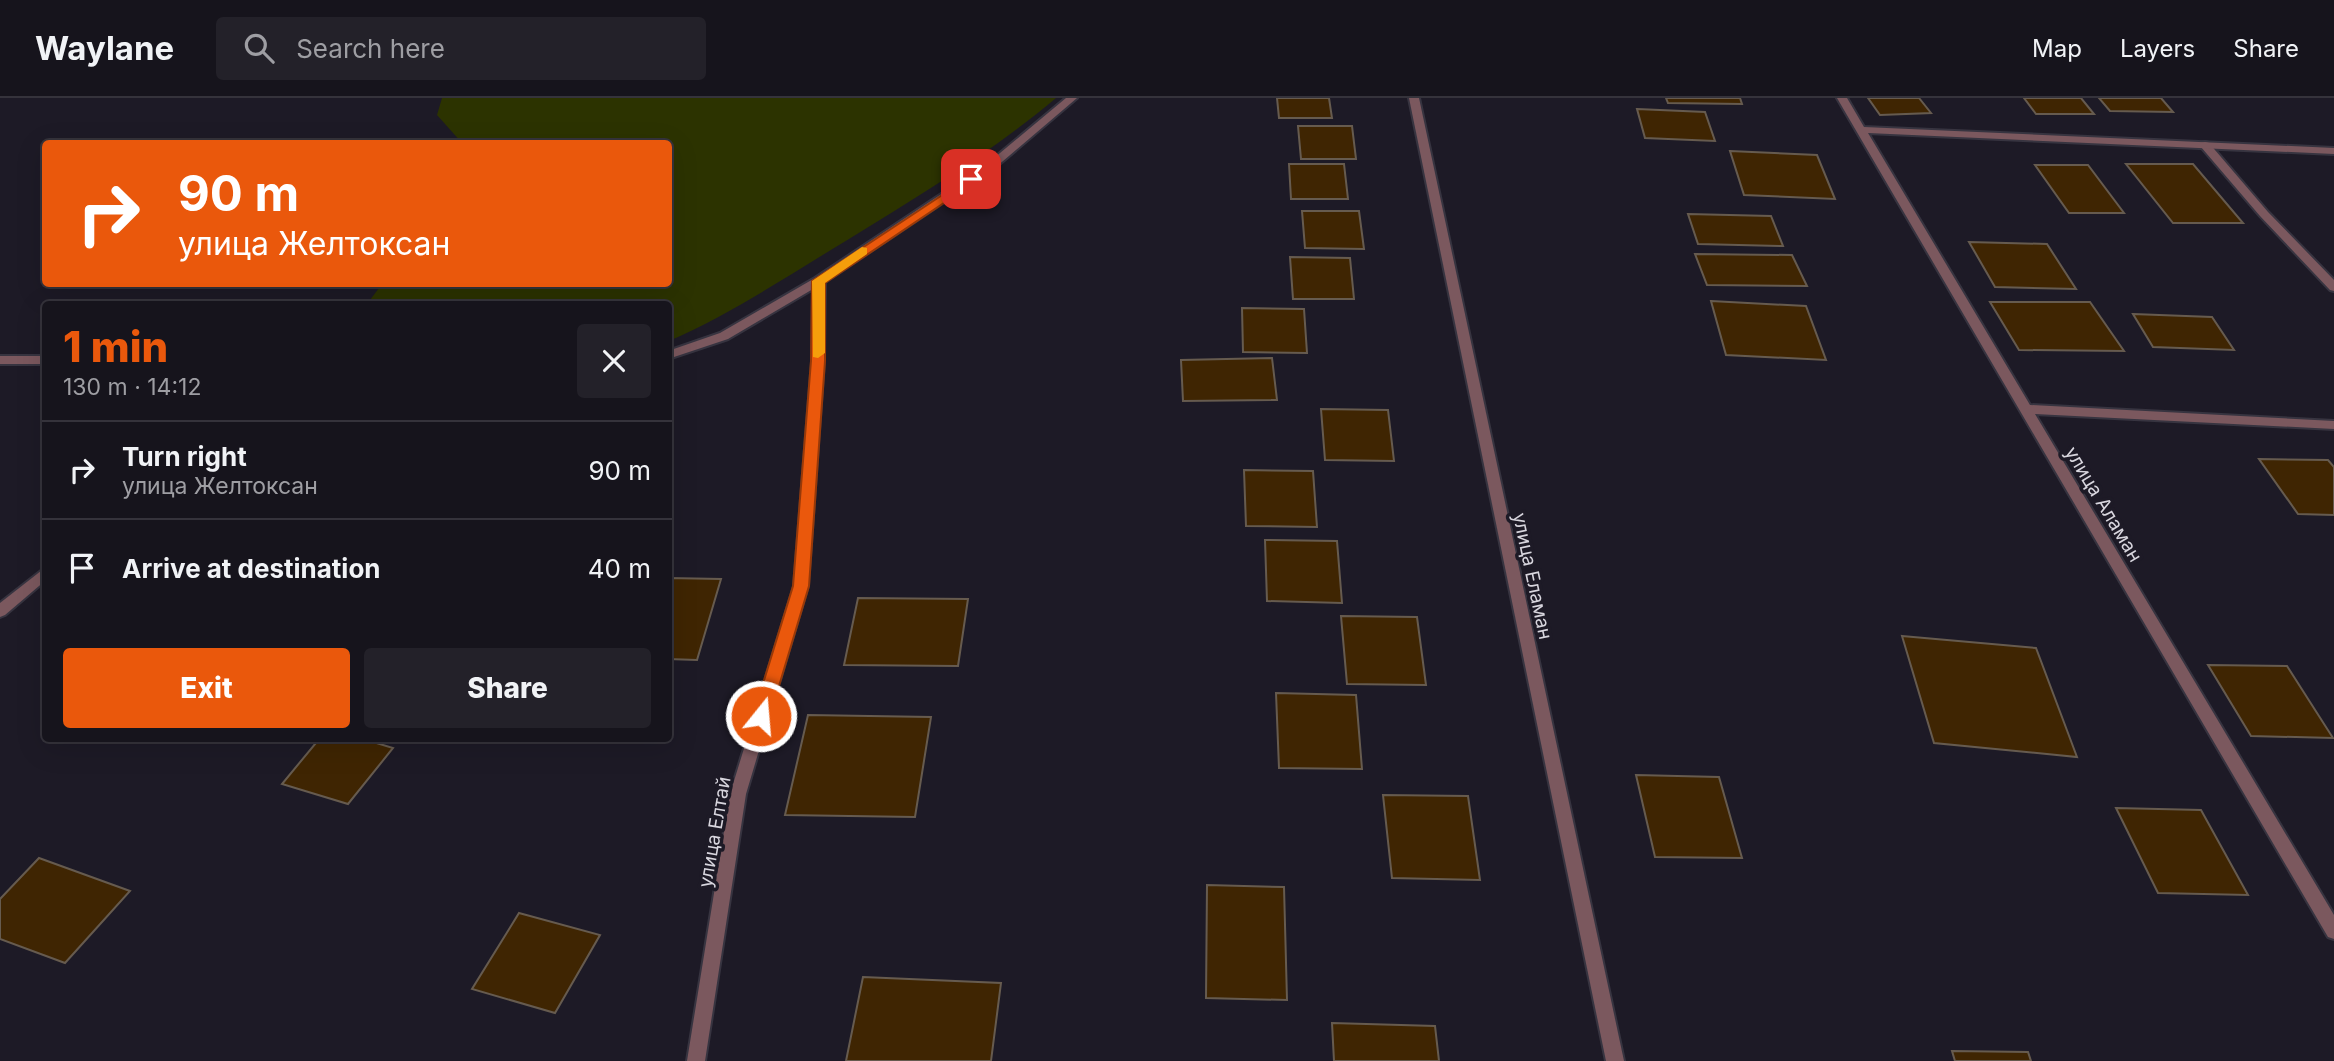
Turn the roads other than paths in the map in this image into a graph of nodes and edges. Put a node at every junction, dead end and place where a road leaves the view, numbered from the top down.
1 (1072, 98) edge
2 (1413, 98) edge
3 (1842, 98) edge
4 (1860, 130) junction
5 (2205, 145) junction
6 (2334, 151) edge
7 (819, 281) junction
8 (2334, 287) edge
9 (672, 354) edge
10 (0, 360) edge
11 (42, 360) edge
12 (2026, 409) junction
13 (2334, 425) edge
14 (42, 575) edge
15 (0, 611) edge
16 (2334, 931) edge
17 (696, 1061) edge
18 (1615, 1061) edge

1 - 7 street
2 - 18 street, улица Еламан
3 - 4 street, улица Аламан
4 - 5 street
4 - 12 street, улица Аламан
5 - 6 street
5 - 8 street
7 - 9 street
7 - 17 street, улица Елтай
10 - 11 street
12 - 13 street
12 - 16 street, улица Аламан
14 - 15 street

